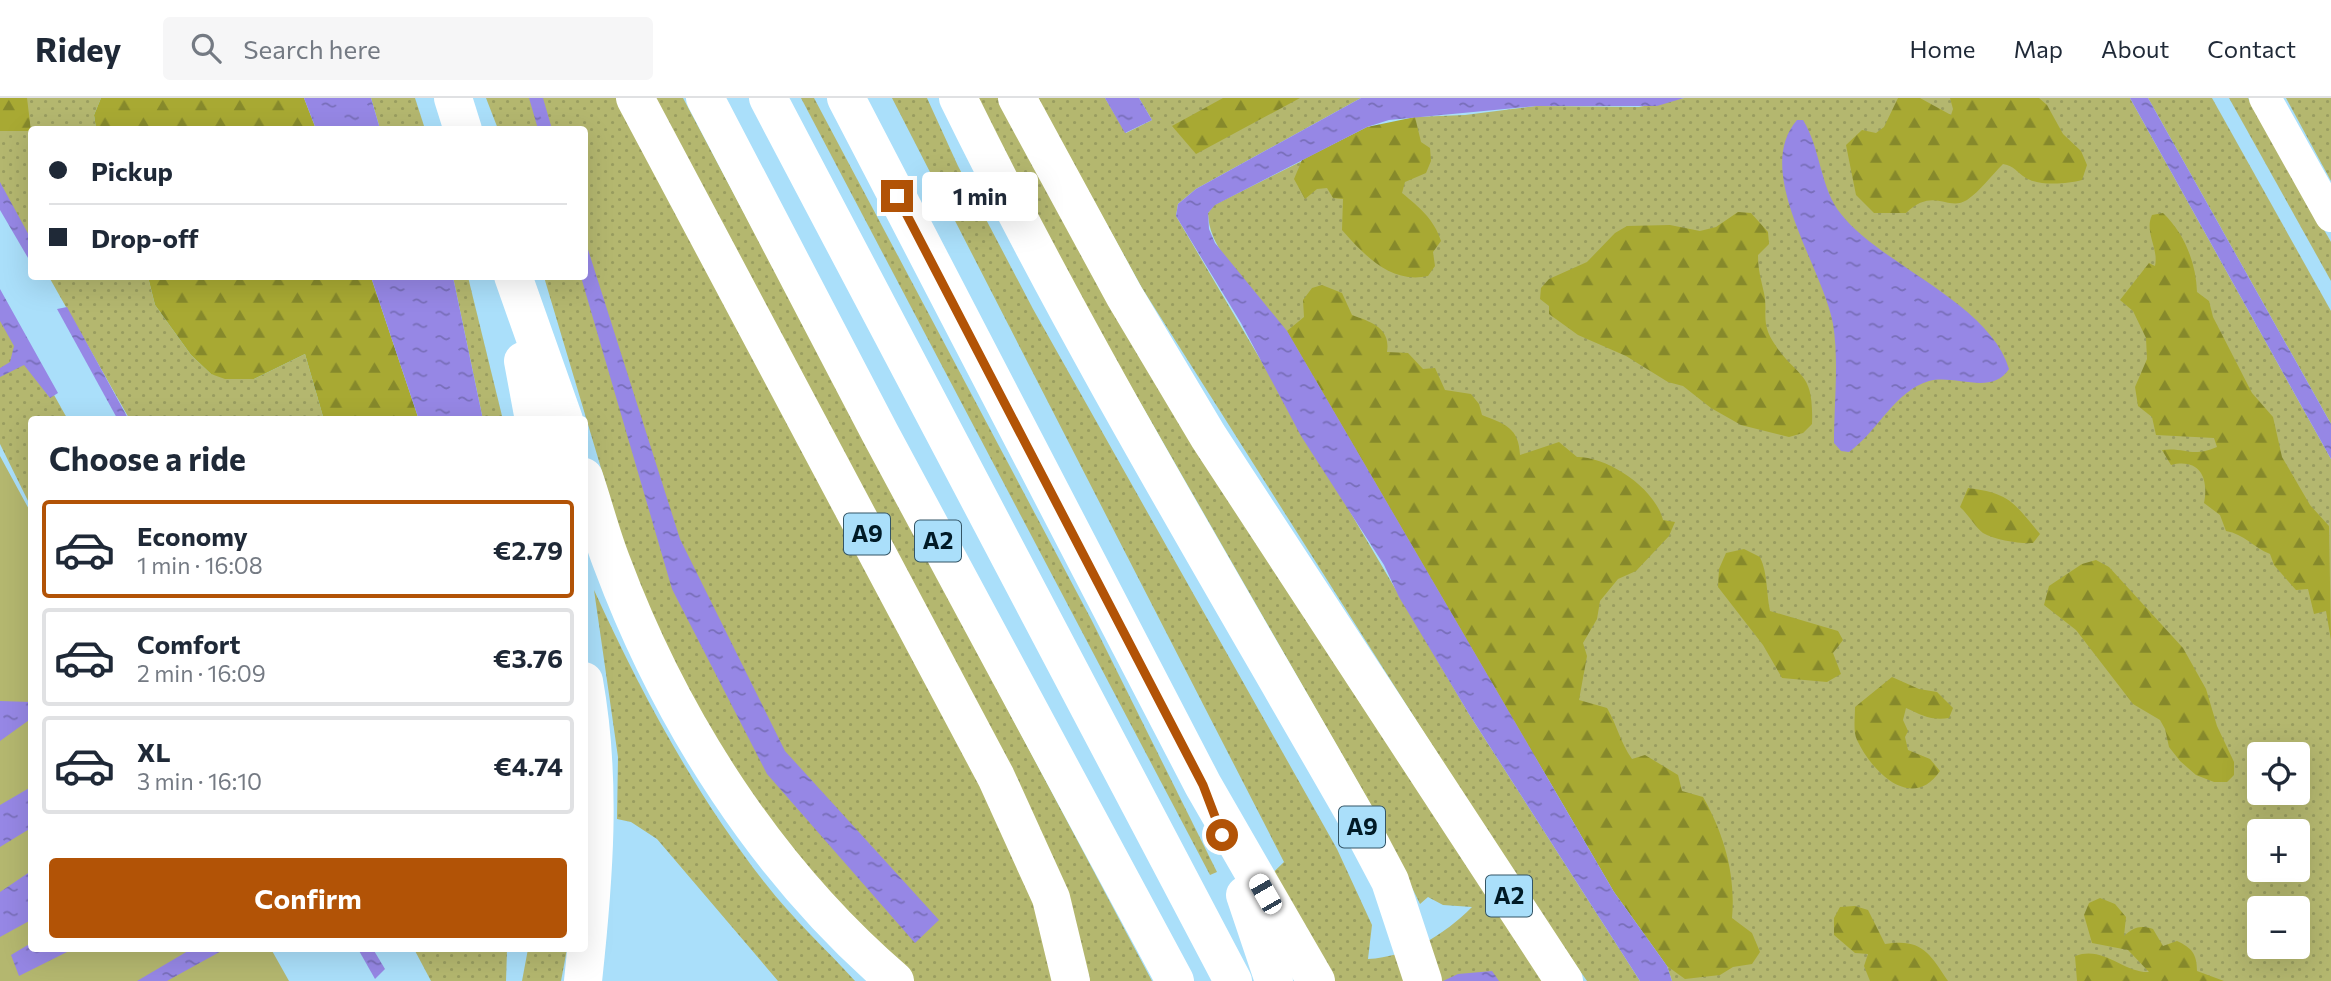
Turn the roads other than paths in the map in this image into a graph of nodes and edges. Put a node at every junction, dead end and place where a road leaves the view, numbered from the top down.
1 (453, 98) edge
2 (635, 98) edge
3 (705, 98) edge
4 (768, 98) edge
5 (846, 98) edge
6 (958, 98) edge
7 (1017, 98) edge
8 (2265, 98) edge
9 (462, 126) edge
10 (2331, 216) edge
11 (508, 280) edge
12 (514, 280) edge
13 (533, 416) edge
14 (563, 416) edge
15 (588, 489) edge
16 (588, 704) edge
17 (1203, 785) junction
18 (588, 926) edge
19 (586, 952) edge
20 (1560, 978) edge
21 (583, 981) edge
22 (895, 981) edge
23 (1071, 981) edge
24 (1175, 981) edge
25 (1233, 981) edge
26 (1274, 981) edge
27 (1315, 981) edge
28 (1423, 981) edge

1 - 9 highway
2 - 23 highway, A9
3 - 24 highway, A2
4 - 25 highway, A2
5 - 17 highway
6 - 28 highway, A9
7 - 20 highway, A2
8 - 10 street
11 - 13 highway
12 - 14 highway
15 - 22 highway
16 - 18 highway
17 - 26 highway
17 - 27 highway
19 - 21 highway

